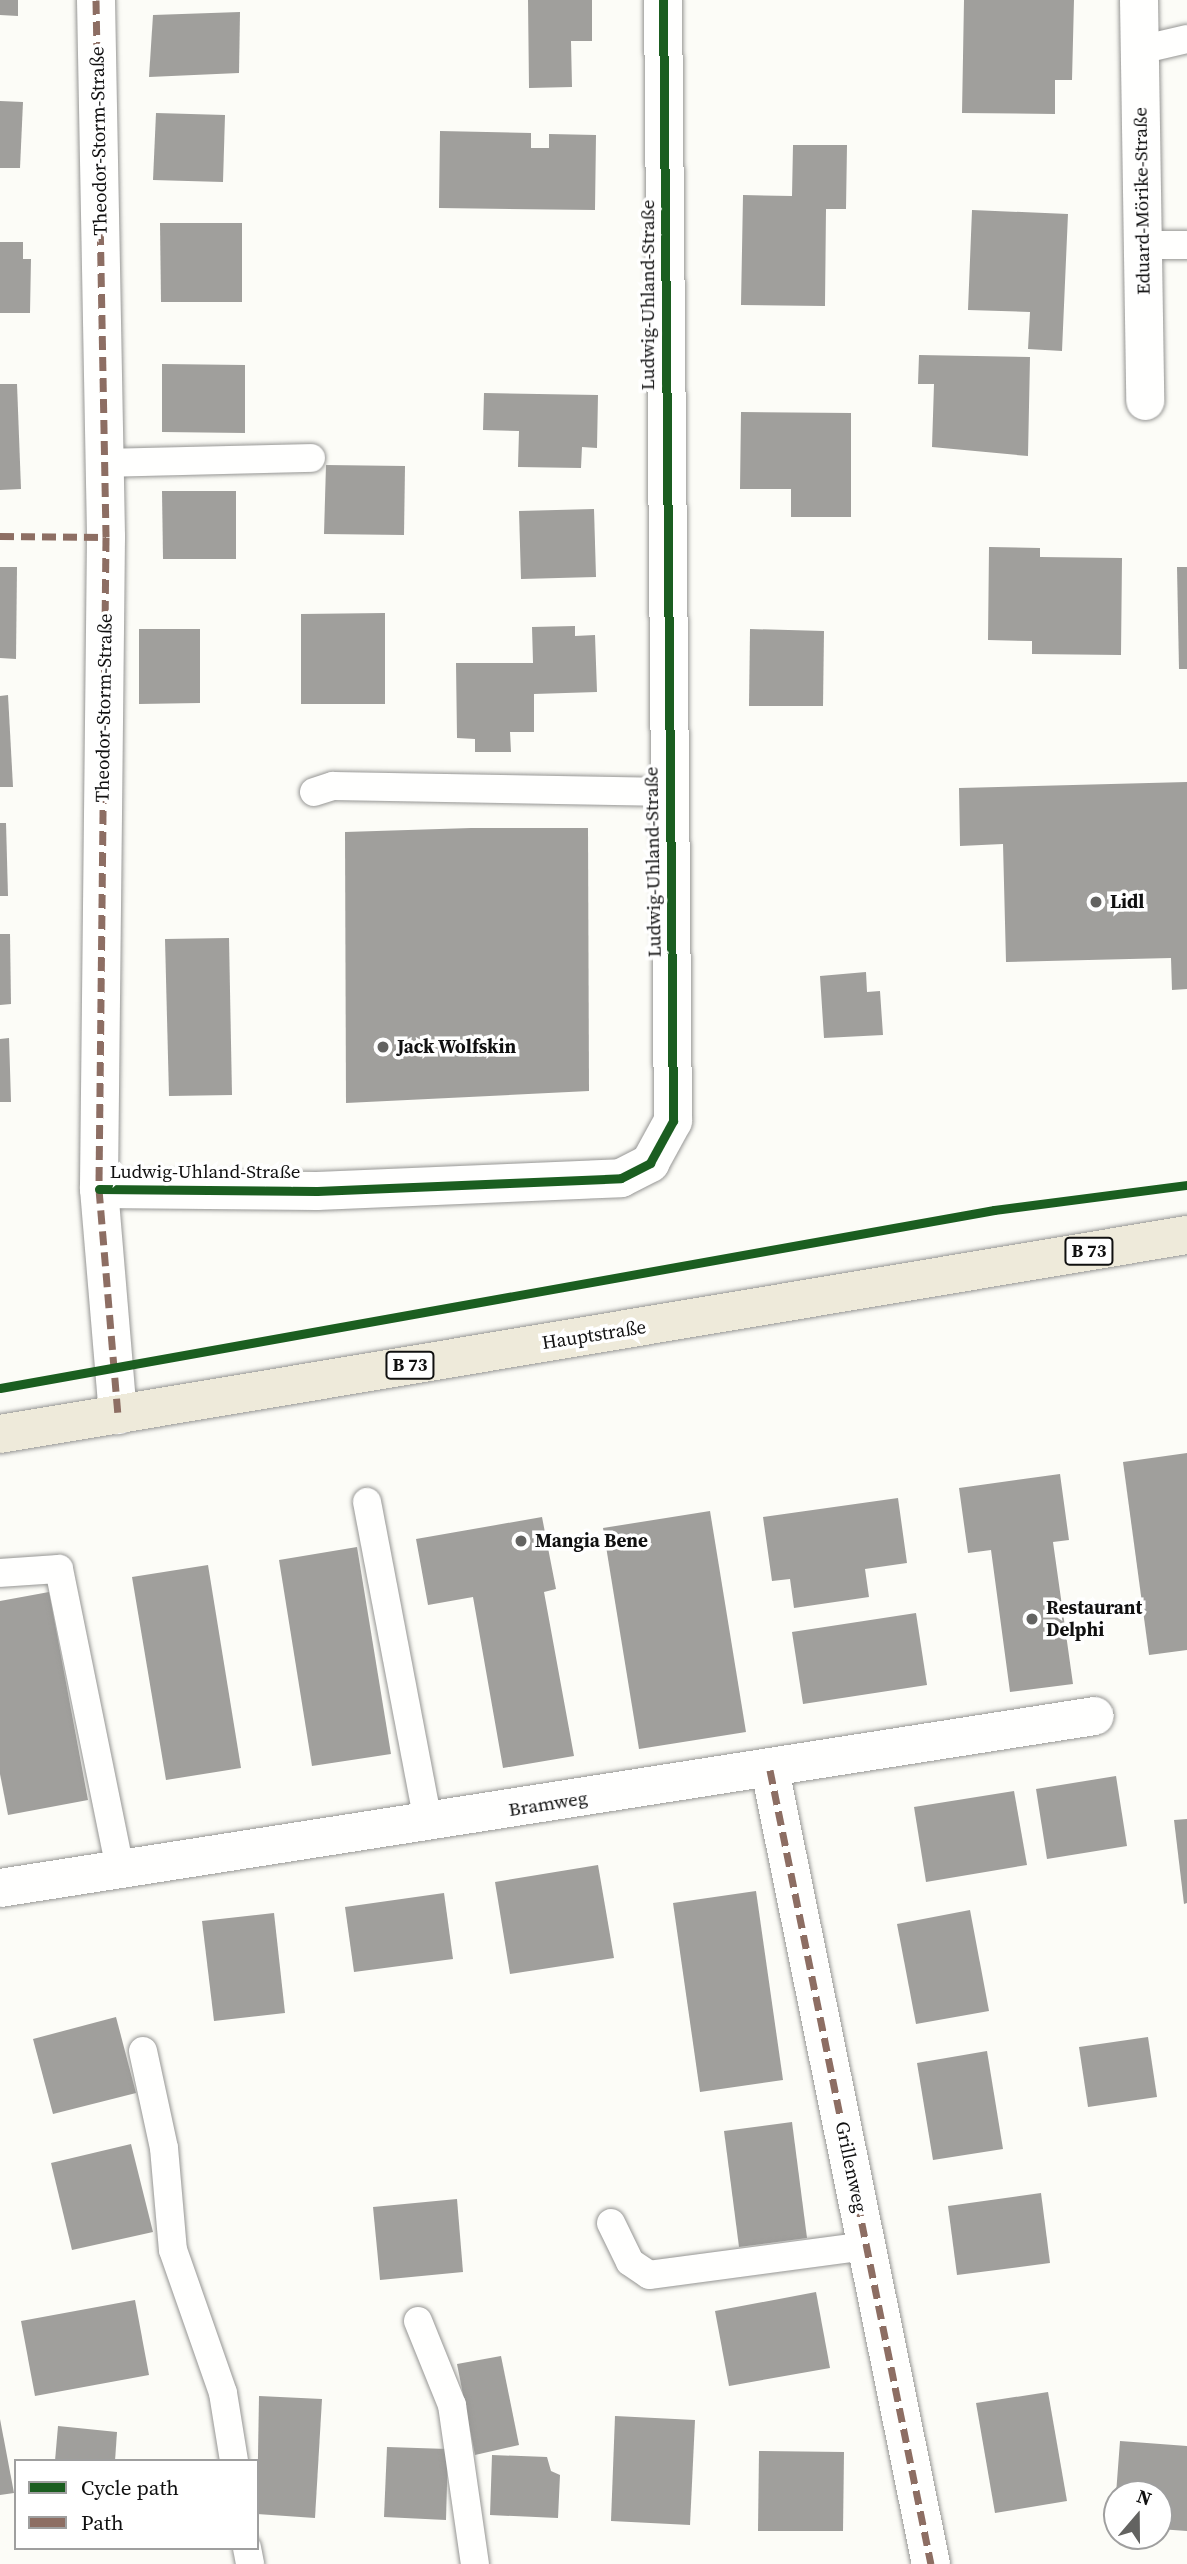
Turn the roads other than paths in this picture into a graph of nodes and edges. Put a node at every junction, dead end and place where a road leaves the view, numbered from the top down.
1 (96, 0) edge
2 (663, 0) edge
3 (1139, 0) edge
4 (1187, 40) edge
5 (1140, 50) junction
6 (1142, 245) junction
7 (1187, 245) edge
8 (1145, 401) dead end
9 (311, 458) dead end
10 (104, 463) junction
11 (314, 792) dead end
12 (670, 792) junction
13 (99, 1189) junction
14 (1187, 1235) edge
15 (118, 1415) junction
16 (0, 1434) edge
17 (367, 1502) dead end
18 (0, 1573) edge
19 (1095, 1716) dead end
20 (770, 1770) junction
21 (428, 1823) junction
22 (120, 1870) junction
23 (0, 1888) edge
24 (143, 2051) dead end
25 (611, 2223) dead end
26 (867, 2246) junction
27 (418, 2321) dead end
28 (234, 2459) edge
29 (475, 2564) edge
30 (931, 2564) edge

1 - 10 street, Theodor-Storm-Straße
2 - 12 street, Ludwig-Uhland-Straße
3 - 5 street, Eduard-Mörike-Straße
4 - 5 lane
5 - 6 street, Eduard-Mörike-Straße
6 - 7 lane
6 - 8 street, Eduard-Mörike-Straße
9 - 10 lane
10 - 13 street, Theodor-Storm-Straße
11 - 12 lane
12 - 13 street, Ludwig-Uhland-Straße
13 - 15 street, Theodor-Storm-Straße
14 - 15 main road, Hauptstraße / B 73
15 - 16 main road, Hauptstraße / B 73
17 - 21 lane
18 - 22 lane
19 - 20 street, Bramweg
20 - 21 street, Bramweg
20 - 26 street, Grillenweg
21 - 22 street, Bramweg
22 - 23 street, Bramweg
24 - 28 lane
25 - 26 lane
26 - 30 street, Grillenweg
27 - 29 lane

